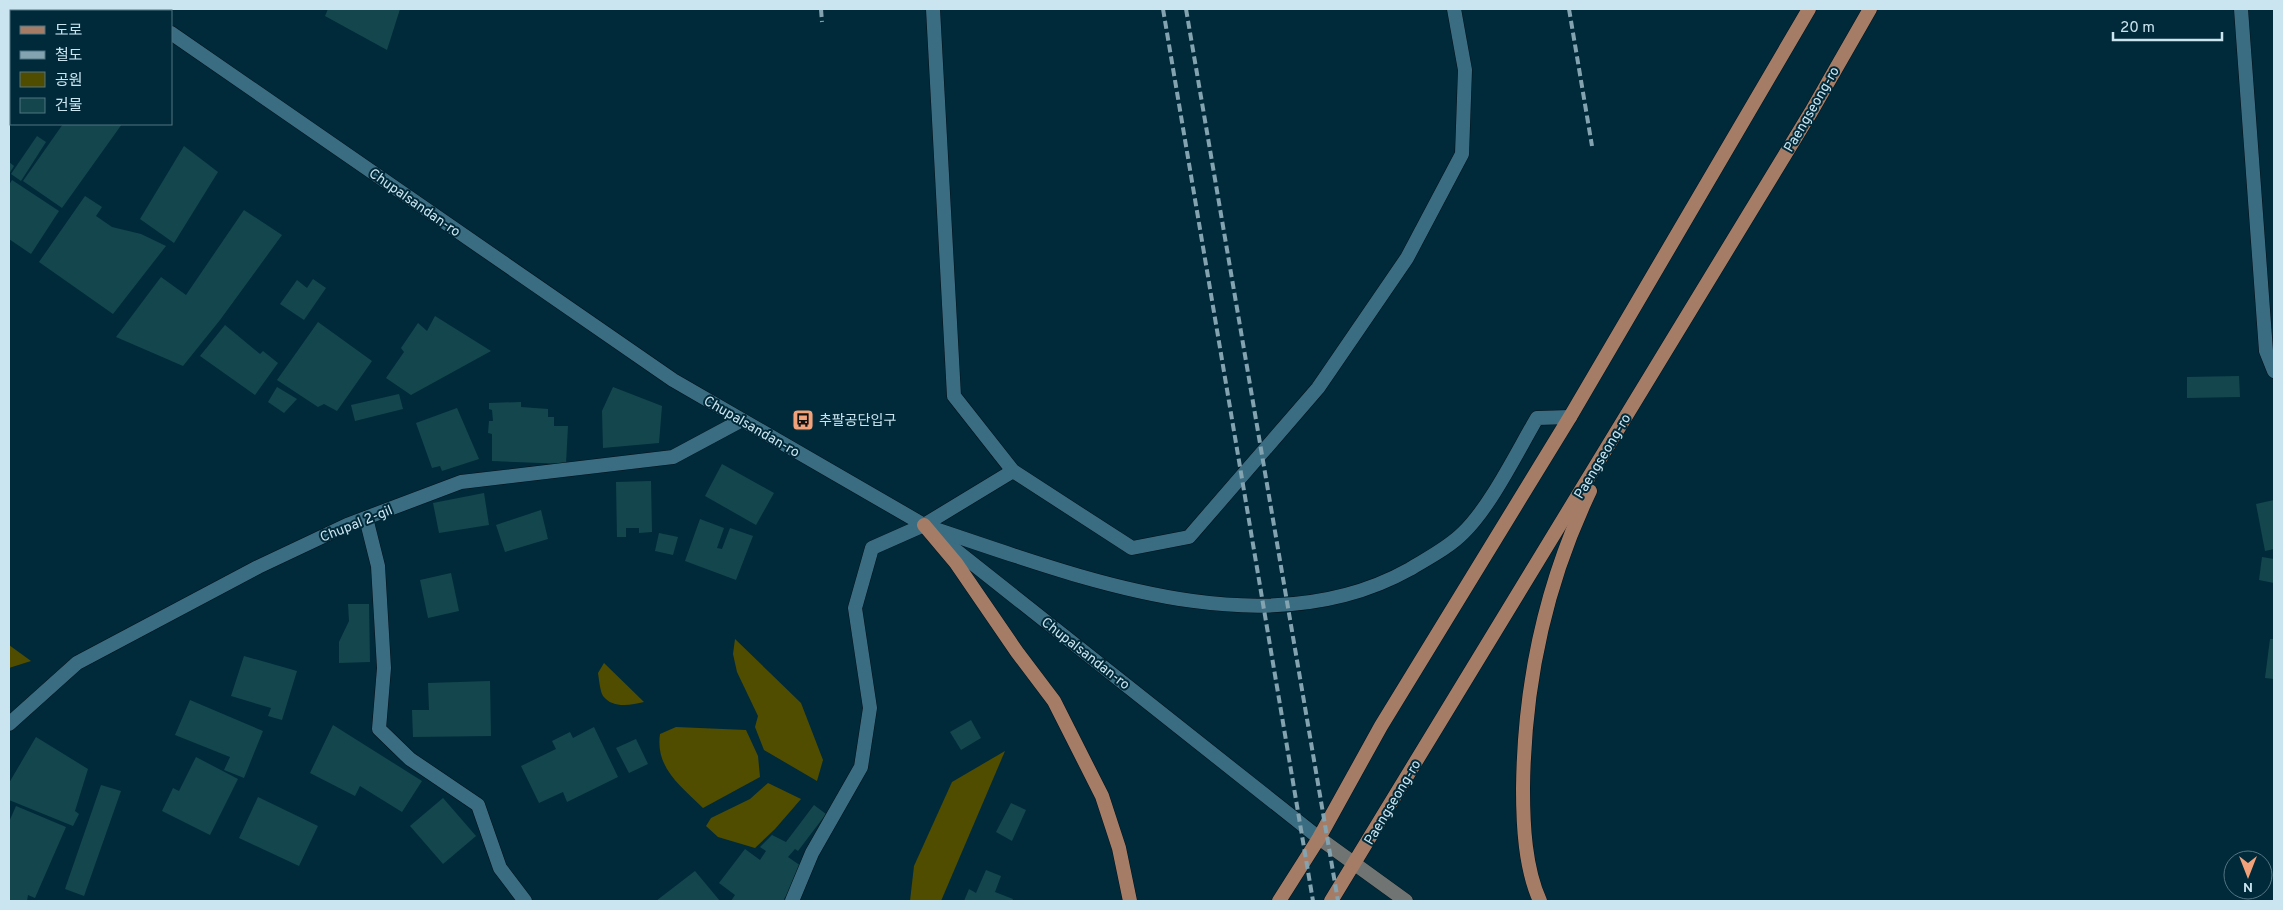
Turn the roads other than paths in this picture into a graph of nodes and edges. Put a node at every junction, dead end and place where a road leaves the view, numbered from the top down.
1 (933, 9) edge
2 (1454, 9) edge
3 (1809, 9) edge
4 (1870, 9) edge
5 (2241, 9) edge
6 (172, 34) edge
7 (2274, 371) edge
8 (1570, 417) junction
9 (742, 420) junction
10 (1622, 423) junction
11 (1013, 471) junction
12 (366, 518) junction
13 (924, 525) junction
14 (9, 724) edge
15 (1319, 838) junction
16 (1355, 864) junction
17 (524, 899) edge
18 (792, 901) edge
19 (1130, 901) edge
20 (1279, 901) edge
21 (1331, 901) edge
22 (1406, 901) edge
23 (1540, 901) edge

1 - 11 street
2 - 11 street
3 - 8 main road
4 - 10 main road, Paengseong-ro
5 - 7 street
6 - 9 street, Chupalsandan-ro
8 - 13 street
8 - 15 main road
9 - 12 street, Chupal 2-gil
9 - 13 street, Chupalsandan-ro
10 - 16 main road, Paengseong-ro
10 - 23 main road
11 - 13 street
12 - 14 street, Chupal 2-gil
12 - 17 street
13 - 15 street, Chupalsandan-ro
13 - 18 street
13 - 19 main road
15 - 16 main road
15 - 20 main road
16 - 21 main road, Paengseong-ro
16 - 22 main road

